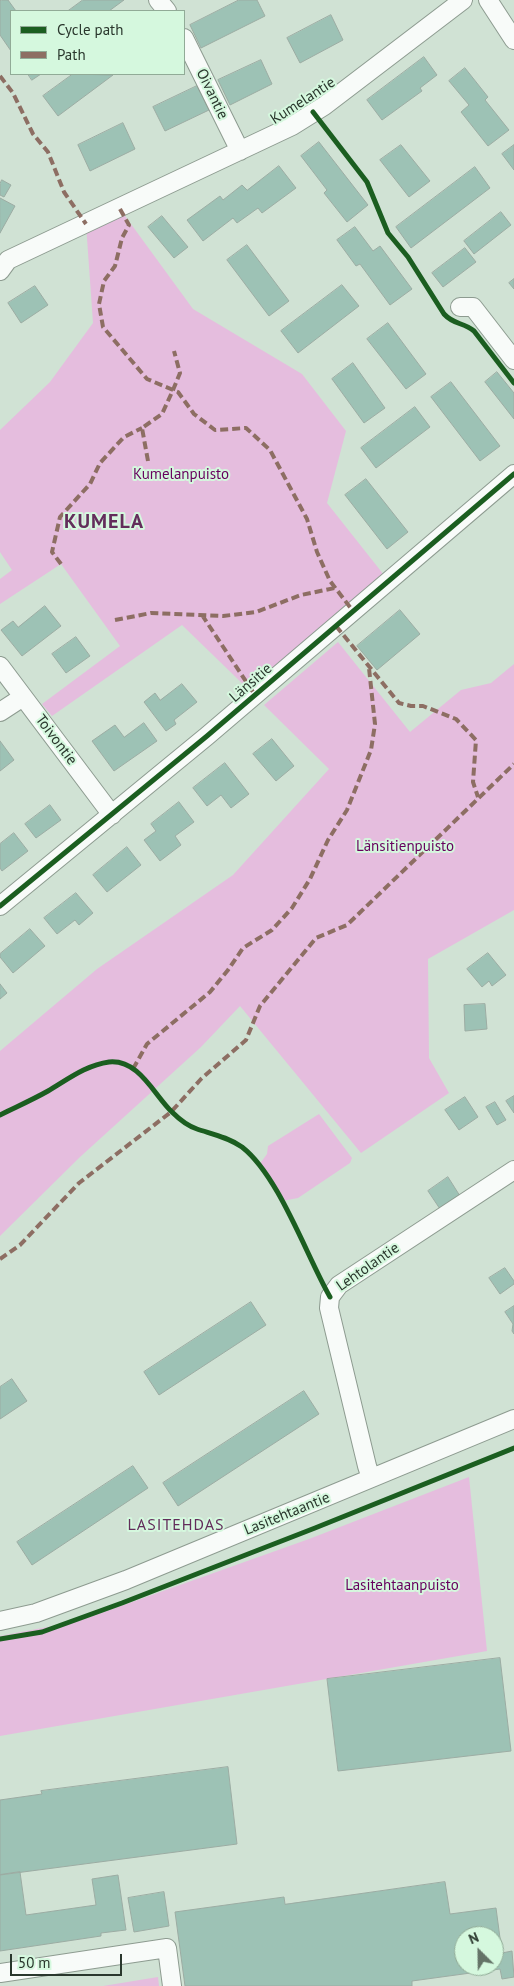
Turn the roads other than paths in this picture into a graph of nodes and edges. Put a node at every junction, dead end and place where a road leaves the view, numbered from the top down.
1 (158, 0) edge
2 (463, 0) edge
3 (488, 0) edge
4 (166, 10) edge
5 (185, 40) edge
6 (514, 40) edge
7 (240, 151) junction
8 (3, 262) edge
9 (460, 306) dead end
10 (514, 360) edge
11 (514, 474) edge
12 (0, 666) edge
13 (23, 697) junction
14 (0, 712) edge
15 (112, 815) junction
16 (0, 906) edge
17 (514, 1170) edge
18 (514, 1419) edge
19 (371, 1478) junction
20 (0, 1621) edge
21 (0, 1973) edge
22 (172, 1986) edge

1 - 4 street
2 - 7 street, Kumelantie
3 - 6 street
5 - 7 street, Oivantie
7 - 8 street, Kumelantie
9 - 10 street
11 - 15 street, Länsitie
12 - 13 street, Toivontie
13 - 14 street
13 - 15 street, Toivontie
15 - 16 street, Länsitie
17 - 19 street, Lehtolantie
18 - 19 street, Lasitehtaantie
19 - 20 street, Lasitehtaantie
21 - 22 street

